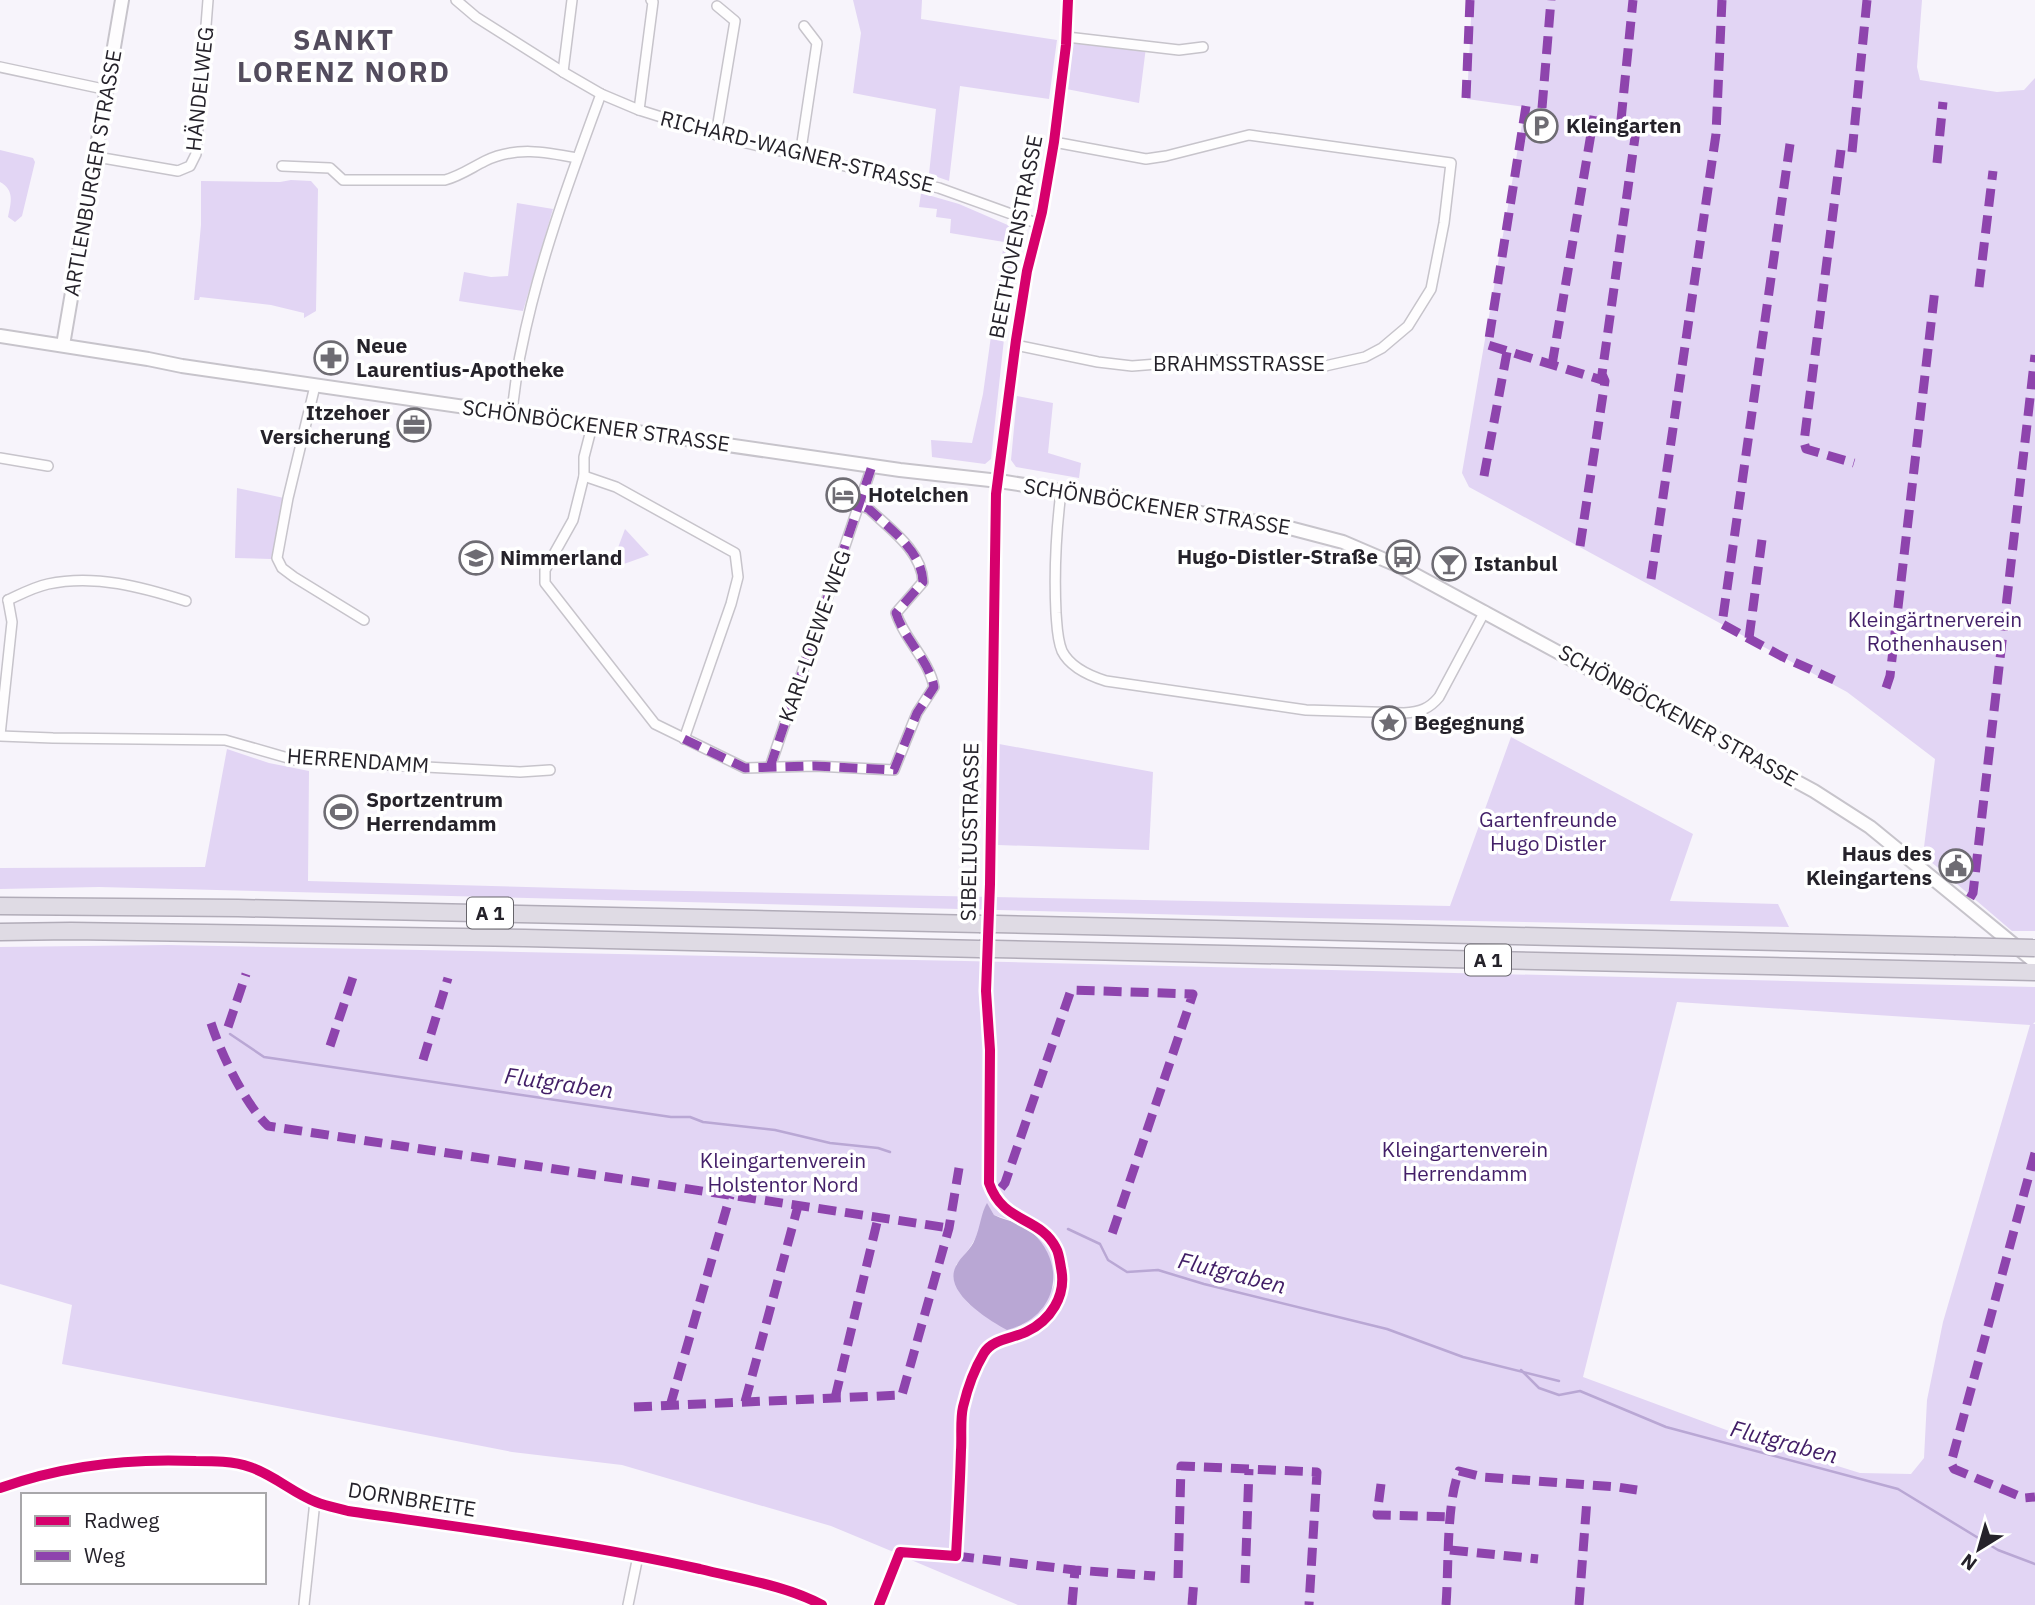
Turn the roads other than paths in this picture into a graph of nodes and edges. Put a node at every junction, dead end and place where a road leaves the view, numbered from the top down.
1 (122, 0) edge
2 (208, 0) edge
3 (456, 0) edge
4 (572, 0) edge
5 (651, 0) edge
6 (1068, 0) edge
7 (717, 6) dead end
8 (804, 26) dead end
9 (1067, 37) junction
10 (1203, 47) dead end
11 (0, 67) edge
12 (563, 72) junction
13 (108, 90) junction
14 (601, 94) junction
15 (639, 110) junction
16 (716, 135) junction
17 (1054, 142) junction
18 (800, 156) junction
19 (97, 157) junction
20 (577, 158) junction
21 (282, 166) dead end
22 (1039, 224) junction
23 (0, 337) edge
24 (64, 345) junction
25 (1015, 345) junction
26 (314, 386) junction
27 (511, 415) junction
28 (592, 426) junction
29 (0, 457) edge
30 (48, 466) dead end
31 (872, 466) junction
32 (584, 476) junction
33 (999, 481) junction
34 (1061, 492) junction
35 (860, 505) junction
36 (4, 597) edge
37 (186, 601) dead end
38 (1485, 611) junction
39 (364, 620) dead end
40 (0, 735) edge
41 (684, 739) junction
42 (770, 766) junction
43 (550, 770) dead end
44 (0, 906) edge
45 (0, 932) edge
46 (2035, 948) edge
47 (2035, 962) edge
48 (2035, 972) edge
49 (989, 1183) dead end
50 (0, 1488) edge
51 (315, 1502) junction
52 (638, 1556) junction
53 (304, 1605) edge
54 (628, 1605) edge
55 (822, 1605) edge

1 - 13 main road, ARTLENBURGER STRASSE
2 - 19 street, HÄNDELWEG
3 - 12 street, RICHARD-WAGNER-STRASSE
4 - 12 street
5 - 15 street
6 - 9 street, BEETHOVENSTRASSE
7 - 16 street
8 - 18 street
9 - 10 street
9 - 17 street, BEETHOVENSTRASSE
11 - 13 street
12 - 14 street, RICHARD-WAGNER-STRASSE
13 - 19 main road, ARTLENBURGER STRASSE
14 - 15 street, RICHARD-WAGNER-STRASSE
14 - 20 street
15 - 16 street, RICHARD-WAGNER-STRASSE
16 - 18 street, RICHARD-WAGNER-STRASSE
17 - 22 street, BEETHOVENSTRASSE
17 - 25 street, BRAHMSSTRASSE
18 - 22 street, RICHARD-WAGNER-STRASSE
19 - 24 main road, ARTLENBURGER STRASSE
20 - 21 street
20 - 27 street
22 - 25 street, BEETHOVENSTRASSE
23 - 24 main road, SCHÖNBÖCKENER STRASSE
24 - 26 main road, SCHÖNBÖCKENER STRASSE
25 - 33 street, BEETHOVENSTRASSE
26 - 27 main road, SCHÖNBÖCKENER STRASSE
26 - 39 street
27 - 28 main road, SCHÖNBÖCKENER STRASSE
28 - 31 main road, SCHÖNBÖCKENER STRASSE
28 - 32 street
29 - 30 street
31 - 33 main road, SCHÖNBÖCKENER STRASSE
31 - 35 street, KARL-LOEWE-WEG
32 - 41 street
32 - 41 street
33 - 34 main road, SCHÖNBÖCKENER STRASSE
33 - 49 street, SIBELIUSSTRASSE
34 - 38 main road, SCHÖNBÖCKENER STRASSE
34 - 38 street
35 - 42 street, KARL-LOEWE-WEG
35 - 42 street
36 - 37 street
36 - 40 street
38 - 47 main road, SCHÖNBÖCKENER STRASSE
40 - 43 street, HERRENDAMM
41 - 42 street
44 - 46 highway, A 1, bridge
45 - 48 highway, A 1
50 - 51 street, DORNBREITE
51 - 52 street, DORNBREITE
51 - 53 street
52 - 54 street
52 - 55 street, DORNBREITE

